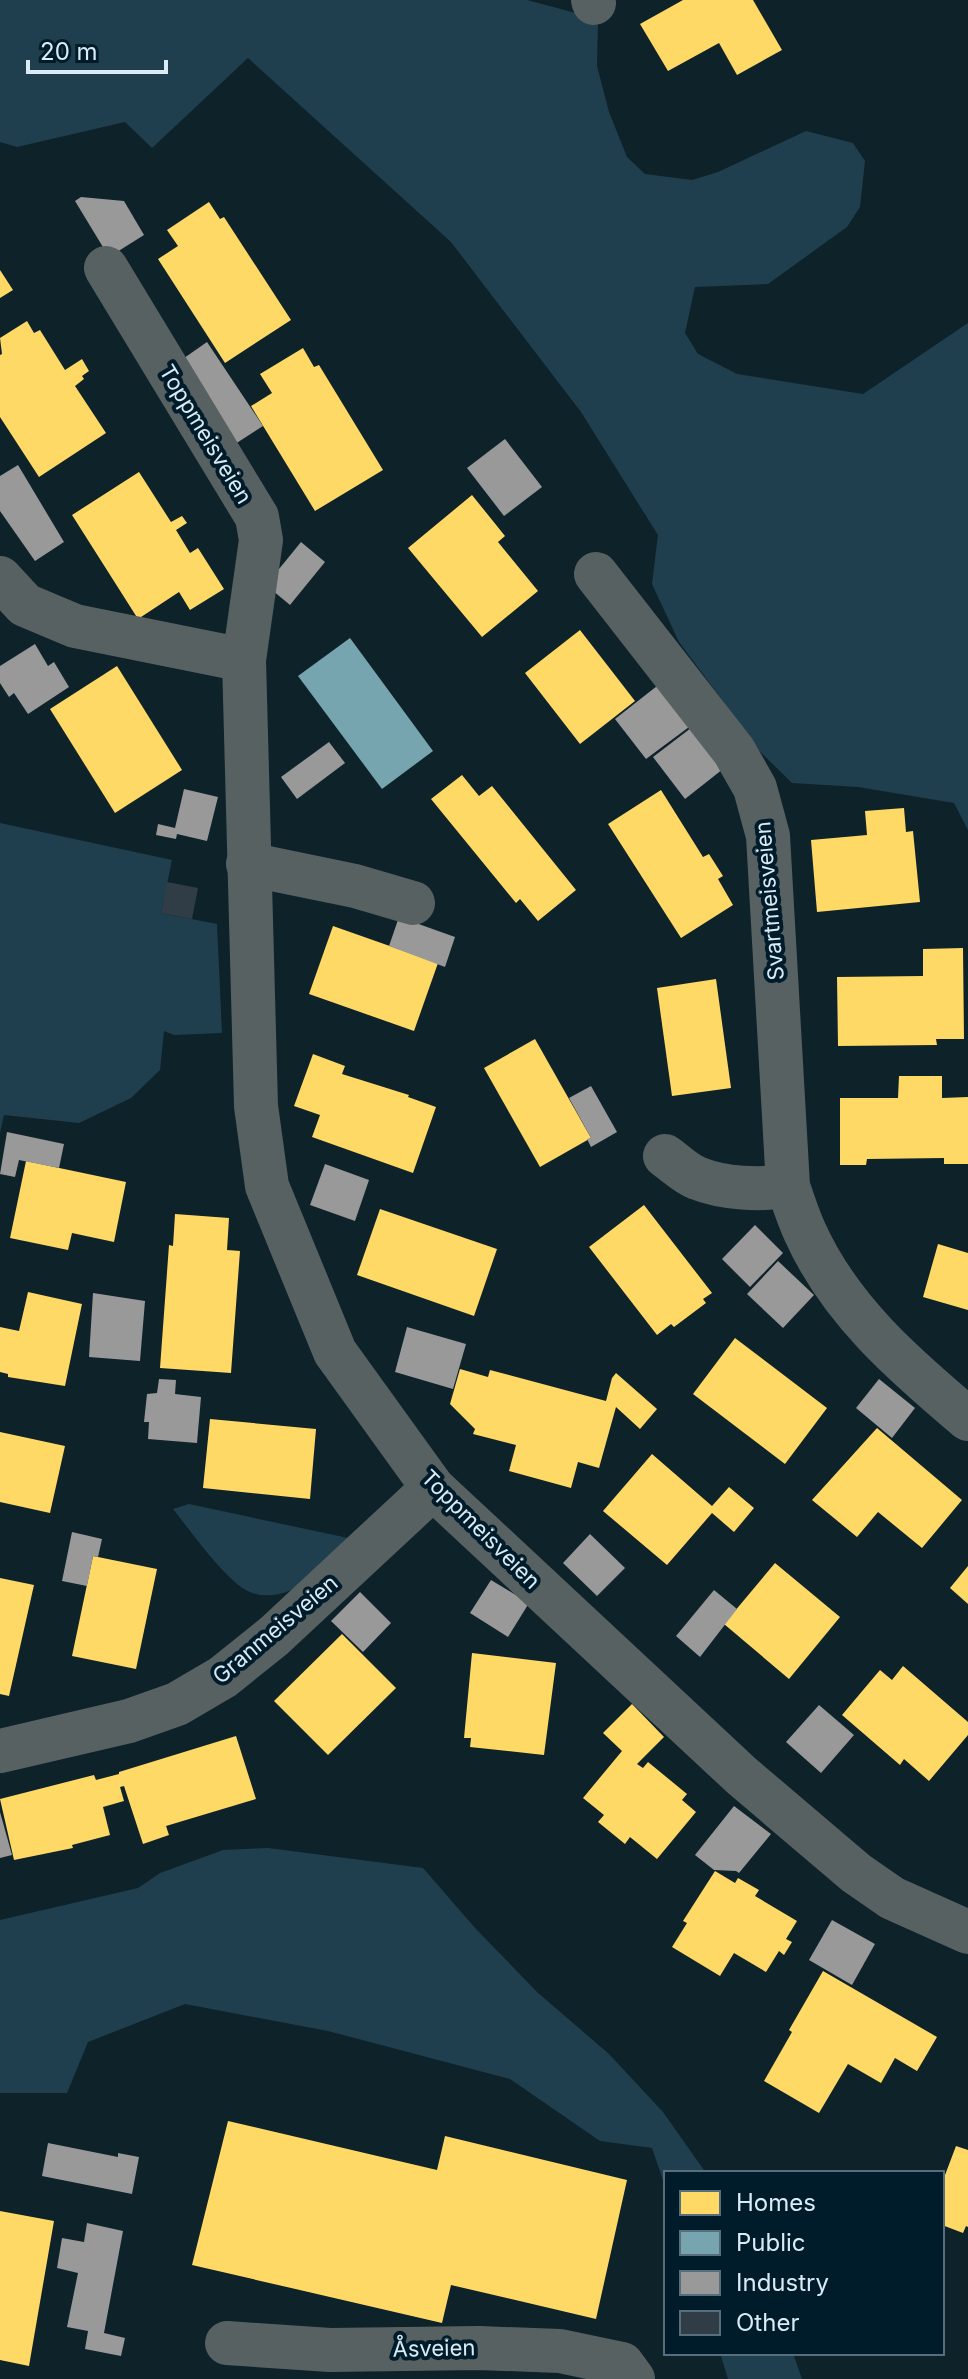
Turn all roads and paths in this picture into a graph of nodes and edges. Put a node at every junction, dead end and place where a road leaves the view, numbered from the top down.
1 (106, 268) dead end
2 (596, 574) dead end
3 (0, 578) edge
4 (244, 660) junction
5 (248, 864) junction
6 (413, 903) dead end
7 (665, 1156) dead end
8 (788, 1186) junction
9 (968, 1419) edge
10 (433, 1488) junction
11 (0, 1751) edge
12 (968, 1932) edge
13 (227, 2343) dead end
14 (633, 2379) edge

1 - 4 street, Toppmeisveien
2 - 8 street, Svartmeisveien
3 - 4 street
4 - 5 street, Toppmeisveien
5 - 6 street
5 - 10 street, Toppmeisveien
7 - 8 street
8 - 9 street, Svartmeisveien
10 - 11 street, Granmeisveien
10 - 12 street, Toppmeisveien
13 - 14 street, Åsveien

